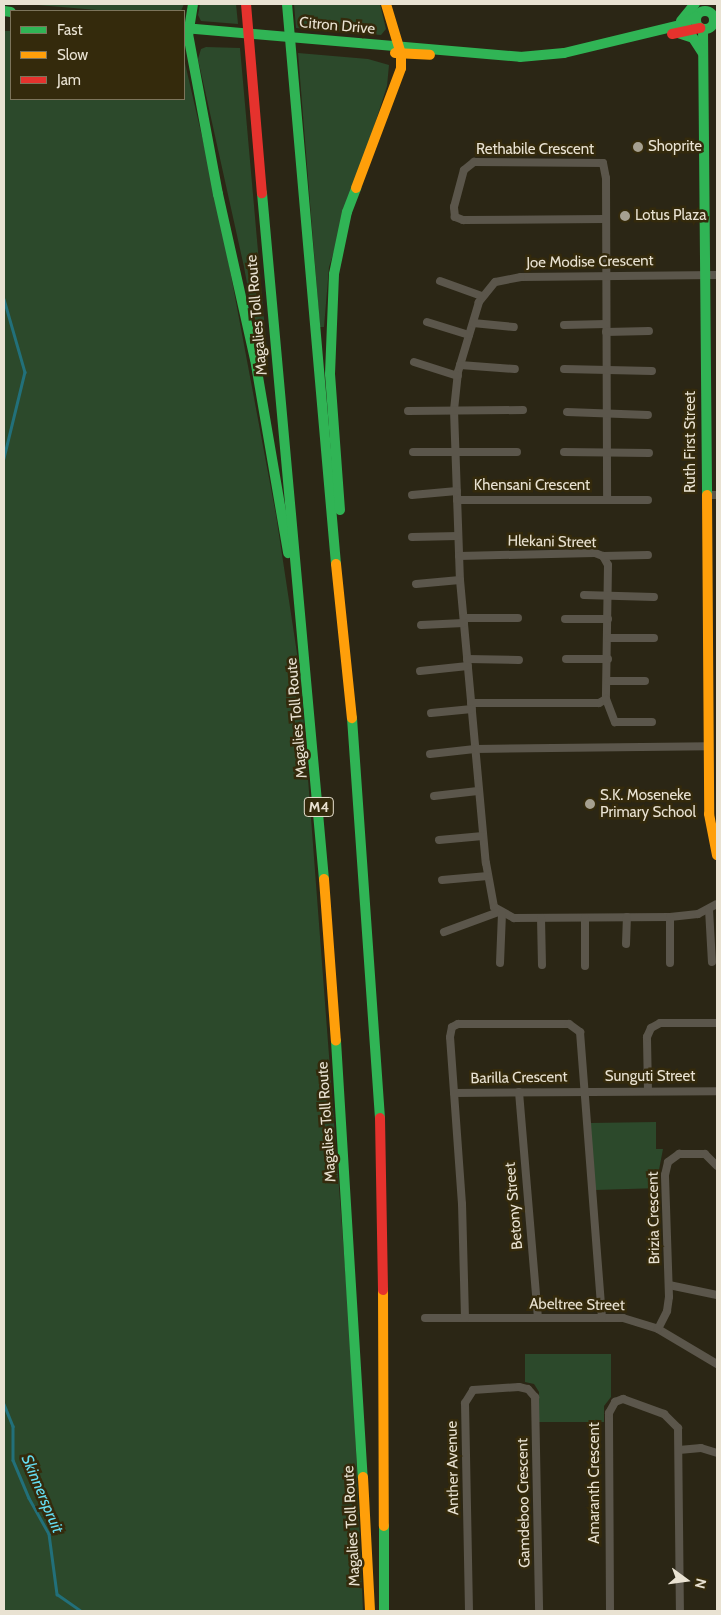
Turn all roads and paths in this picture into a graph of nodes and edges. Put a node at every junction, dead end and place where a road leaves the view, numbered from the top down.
1 (193, 4) edge
2 (246, 4) edge
3 (287, 4) edge
4 (386, 4) edge
5 (698, 9) edge
6 (712, 10) edge
7 (708, 26) edge
8 (674, 30) junction
9 (186, 31) edge
10 (400, 50) junction
11 (704, 55) junction
12 (605, 219) junction
13 (706, 275) junction
14 (717, 275) edge
15 (606, 276) junction
16 (440, 282) dead end
17 (482, 296) junction
18 (427, 322) dead end
19 (473, 323) junction
20 (564, 325) dead end
21 (514, 327) dead end
22 (606, 328) junction
23 (649, 331) dead end
24 (469, 335) junction
25 (414, 362) dead end
26 (460, 365) junction
27 (515, 369) dead end
28 (564, 369) dead end
29 (606, 370) junction
30 (652, 371) dead end
31 (458, 376) junction
32 (454, 410) junction
33 (522, 410) dead end
34 (408, 411) dead end
35 (567, 412) dead end
36 (606, 412) junction
37 (648, 415) dead end
38 (413, 452) dead end
39 (456, 452) junction
40 (517, 452) dead end
41 (564, 452) dead end
42 (649, 453) dead end
43 (607, 454) junction
44 (457, 492) junction
45 (412, 495) dead end
46 (706, 495) junction
47 (717, 495) edge
48 (457, 500) junction
49 (607, 500) junction
50 (648, 500) dead end
51 (458, 536) junction
52 (412, 537) dead end
53 (648, 555) dead end
54 (459, 556) junction
55 (603, 556) junction
56 (460, 580) junction
57 (416, 584) dead end
58 (584, 595) dead end
59 (608, 596) junction
60 (654, 597) dead end
61 (518, 618) dead end
62 (565, 619) dead end
63 (608, 619) junction
64 (464, 620) junction
65 (421, 625) dead end
66 (608, 638) junction
67 (654, 638) dead end
68 (566, 659) dead end
69 (608, 659) junction
70 (519, 660) dead end
71 (468, 662) junction
72 (420, 671) dead end
73 (608, 681) junction
74 (645, 681) dead end
75 (606, 699) junction
76 (472, 706) junction
77 (431, 713) dead end
78 (652, 722) dead end
79 (708, 746) junction
80 (475, 749) junction
81 (315, 752) junction
82 (430, 754) dead end
83 (356, 762) junction
84 (478, 792) junction
85 (434, 796) dead end
86 (483, 836) junction
87 (439, 840) dead end
88 (717, 855) edge
89 (488, 876) junction
90 (442, 880) dead end
91 (717, 904) edge
92 (709, 909) junction
93 (500, 913) junction
94 (627, 917) junction
95 (670, 917) junction
96 (541, 918) junction
97 (585, 918) junction
98 (444, 932) dead end
99 (626, 944) dead end
100 (712, 962) dead end
101 (500, 963) dead end
102 (670, 963) dead end
103 (542, 965) dead end
104 (585, 966) dead end
105 (717, 1023) edge
106 (648, 1090) junction
107 (582, 1091) junction
108 (717, 1091) edge
109 (454, 1092) junction
110 (519, 1092) junction
111 (717, 1166) edge
112 (669, 1285) junction
113 (717, 1295) edge
114 (538, 1317) junction
115 (602, 1317) junction
116 (425, 1318) dead end
117 (465, 1318) junction
118 (658, 1329) junction
119 (717, 1364) edge
120 (534, 1394) joint
121 (679, 1450) junction
122 (717, 1453) edge
123 (370, 1611) edge
124 (384, 1611) edge
125 (469, 1611) edge
126 (539, 1611) edge
127 (610, 1611) edge
128 (680, 1611) edge

1 - 9 main road
2 - 81 main road, Magalies Toll Route / M4
3 - 83 main road, Magalies Toll Route
4 - 10 main road
5 - 6 main road, Citron Drive
5 - 7 main road
5 - 8 main road, Citron Drive
6 - 7 main road, Citron Drive
7 - 8 main road, Citron Drive
7 - 11 main road, Ruth First Street
8 - 10 main road, Citron Drive
8 - 11 main road
9 - 10 main road, Citron Drive
9 - 81 main road
10 - 83 main road
11 - 13 main road, Ruth First Street
12 - 12 street, Rethabile Crescent
12 - 15 street, Rethabile Crescent
13 - 14 street, Joe Modise Crescent
13 - 15 street, Joe Modise Crescent
13 - 46 main road, Ruth First Street
15 - 17 street, Joe Modise Crescent
15 - 22 street, Khensani Crescent
16 - 17 street
17 - 19 street
18 - 24 street
19 - 21 street
19 - 24 street
20 - 22 street
22 - 23 street
22 - 29 street, Khensani Crescent
24 - 26 street
25 - 31 street
26 - 27 street
26 - 31 street
28 - 29 street
29 - 30 street
29 - 36 street, Khensani Crescent
31 - 32 street
32 - 33 street
32 - 34 street
32 - 39 street
35 - 36 street
36 - 37 street
36 - 43 street, Khensani Crescent
38 - 39 street
39 - 40 street
39 - 44 street
41 - 43 street
42 - 43 street
43 - 49 street, Khensani Crescent
44 - 45 street
44 - 48 street
46 - 47 street
46 - 79 main road, Ruth First Street
48 - 49 street, Khensani Crescent
48 - 51 street
49 - 50 street, Khensani Crescent
51 - 52 street
51 - 54 street
53 - 55 street
54 - 55 street, Hlekani Street
54 - 56 street
55 - 59 street, Hlekani Street
56 - 57 street
56 - 64 street
58 - 59 street
59 - 60 street
59 - 63 street, Hlekani Street
61 - 64 street
62 - 63 street
63 - 66 street, Hlekani Street
64 - 65 street
64 - 71 street
66 - 67 street
66 - 69 street, Hlekani Street
68 - 69 street
69 - 73 street, Hlekani Street
70 - 71 street
71 - 72 street
71 - 76 street
73 - 74 street
73 - 75 street, Hlekani Street
75 - 76 street
75 - 78 street, Hlekani Street
76 - 77 street
76 - 80 street
79 - 80 street
79 - 88 main road, Ruth First Street
80 - 82 street
80 - 84 street
81 - 123 main road, Magalies Toll Route / M4
83 - 124 main road, Magalies Toll Route
84 - 85 street
84 - 86 street
86 - 87 street
86 - 89 street
89 - 90 street
89 - 93 street
91 - 92 street
92 - 95 street
92 - 100 street
93 - 96 street
93 - 98 street
93 - 101 street
94 - 95 street
94 - 97 street
94 - 99 street
95 - 102 street
96 - 97 street
96 - 103 street
97 - 104 street
105 - 106 street
106 - 107 street, Sunguti Street
106 - 108 street, Sunguti Street
107 - 109 street
107 - 110 street, Barilla Crescent
107 - 115 street, Barilla Crescent
109 - 110 street, Barilla Crescent
109 - 117 street, Barilla Crescent
110 - 114 street, Betony Street
111 - 112 street, Brizia Crescent
112 - 113 street
112 - 118 street, Brizia Crescent
114 - 115 street, Abeltree Street
114 - 117 street, Abeltree Street
115 - 118 street, Abeltree Street
116 - 117 street, Abeltree Street
118 - 119 street, Abeltree Street
120 - 125 street, Anther Avenue
120 - 126 street, Gamdeboo Crescent
121 - 122 street
121 - 127 street, Amaranth Crescent
121 - 128 street, Amaranth Crescent

